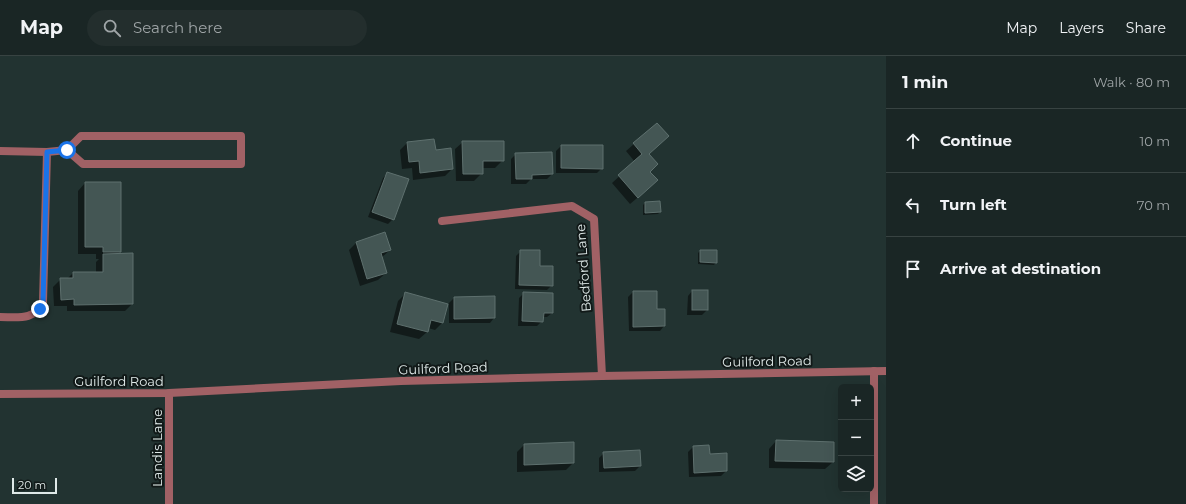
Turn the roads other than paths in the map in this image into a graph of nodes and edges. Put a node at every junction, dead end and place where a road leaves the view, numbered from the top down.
1 (67, 150) junction
2 (0, 151) edge
3 (47, 152) junction
4 (442, 222) dead end
5 (0, 317) edge
6 (886, 370) edge
7 (874, 371) junction
8 (602, 376) junction
9 (169, 393) junction
10 (0, 394) edge
11 (169, 504) edge
12 (874, 504) edge

1 - 1 street
1 - 3 street
2 - 3 street
3 - 5 street
4 - 8 street, Bedford Lane
6 - 7 street, Guilford Road
7 - 8 street, Guilford Road
7 - 12 street
8 - 9 street, Guilford Road
9 - 10 street, Guilford Road
9 - 11 street, Landis Lane

